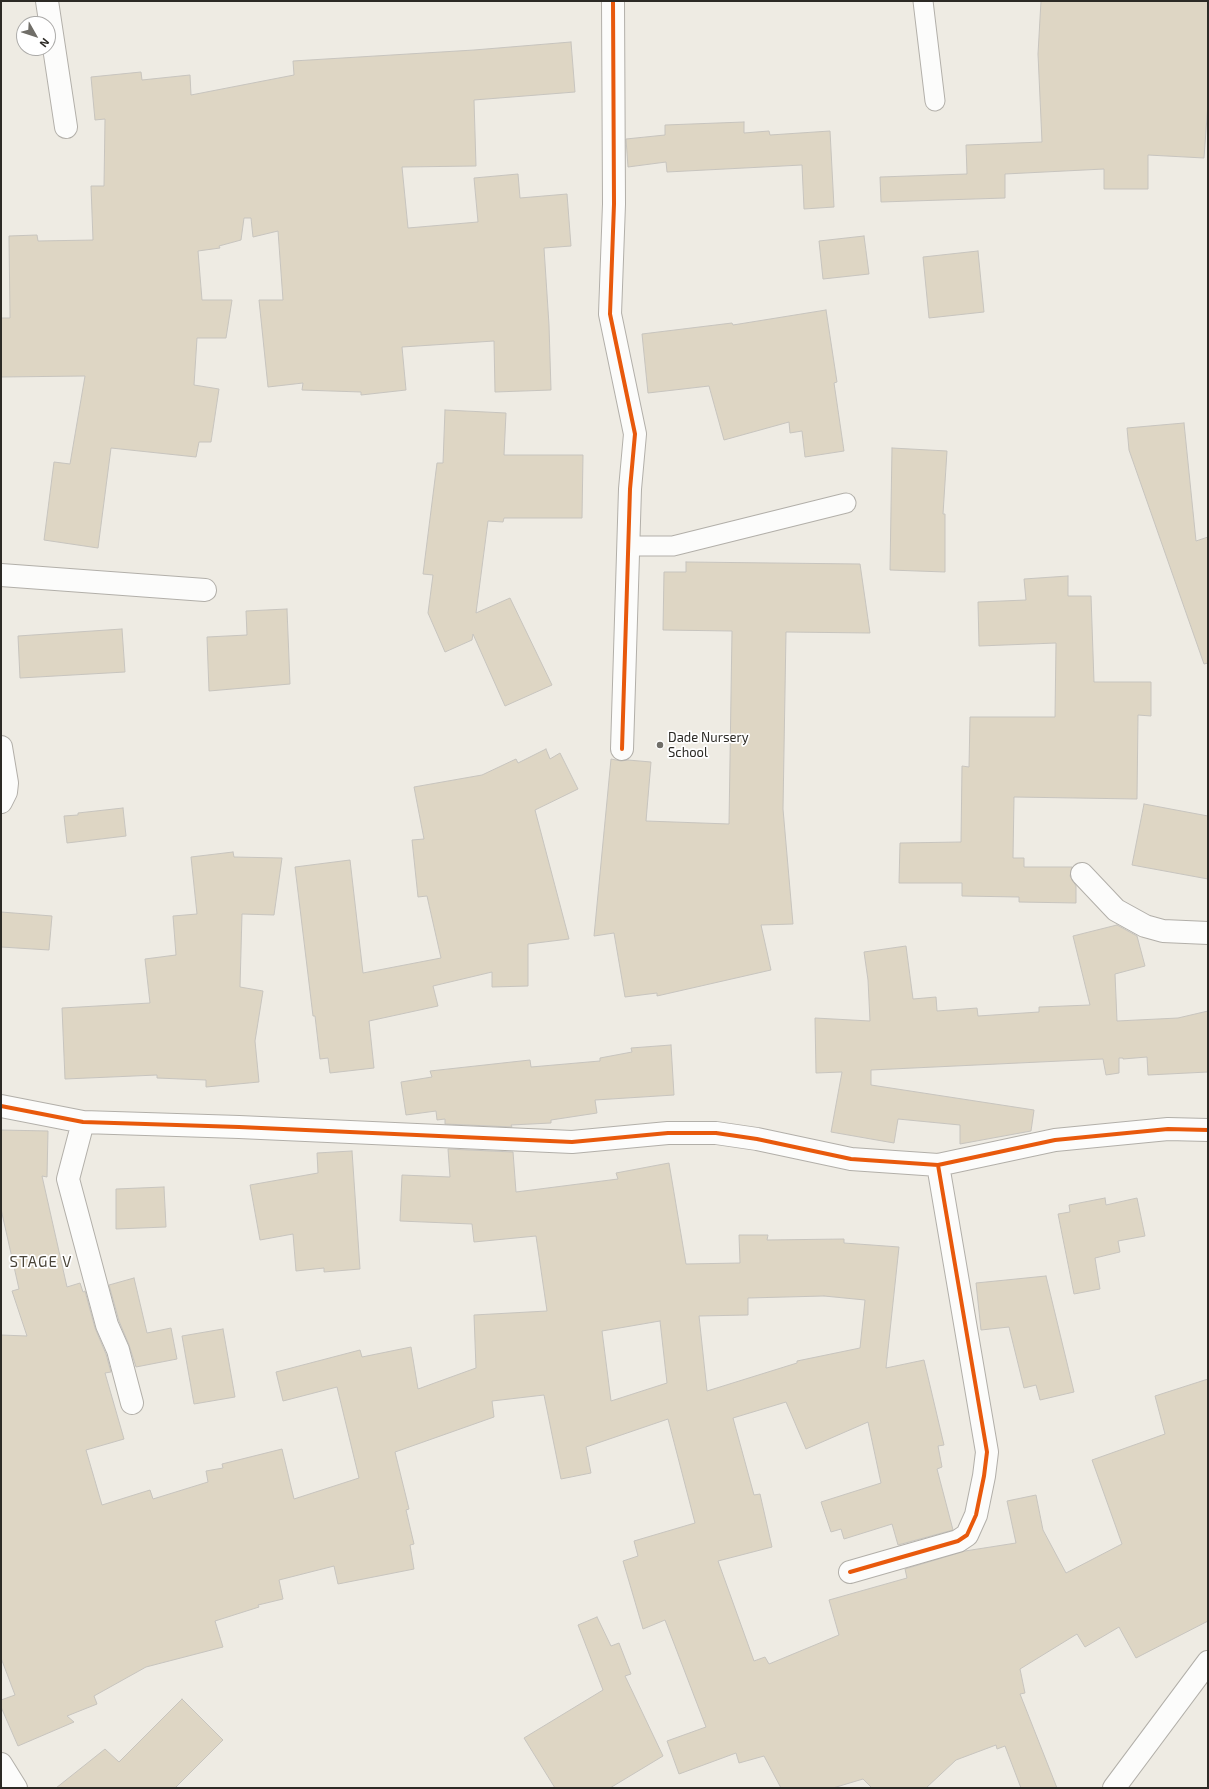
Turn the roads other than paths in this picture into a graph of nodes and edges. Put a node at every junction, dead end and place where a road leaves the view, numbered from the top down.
1 (47, 1) edge
2 (613, 1) edge
3 (923, 1) edge
4 (935, 101) dead end
5 (66, 127) dead end
6 (846, 503) dead end
7 (628, 546) junction
8 (1, 575) edge
9 (205, 590) dead end
10 (1, 747) edge
11 (622, 749) dead end
12 (1, 802) edge
13 (1082, 874) dead end
14 (1208, 934) edge
15 (1, 1106) edge
16 (83, 1122) junction
17 (1208, 1130) edge
18 (938, 1165) junction
19 (132, 1403) dead end
20 (850, 1572) dead end
21 (1208, 1662) edge
22 (1, 1764) edge
23 (16, 1788) edge
24 (1114, 1788) edge

1 - 5 street
2 - 7 street
3 - 4 lane
6 - 7 lane
7 - 11 street
8 - 9 street
10 - 12 street
13 - 14 street
15 - 16 street
16 - 18 street
16 - 19 street
17 - 18 street
18 - 20 street
21 - 24 street
22 - 23 street

